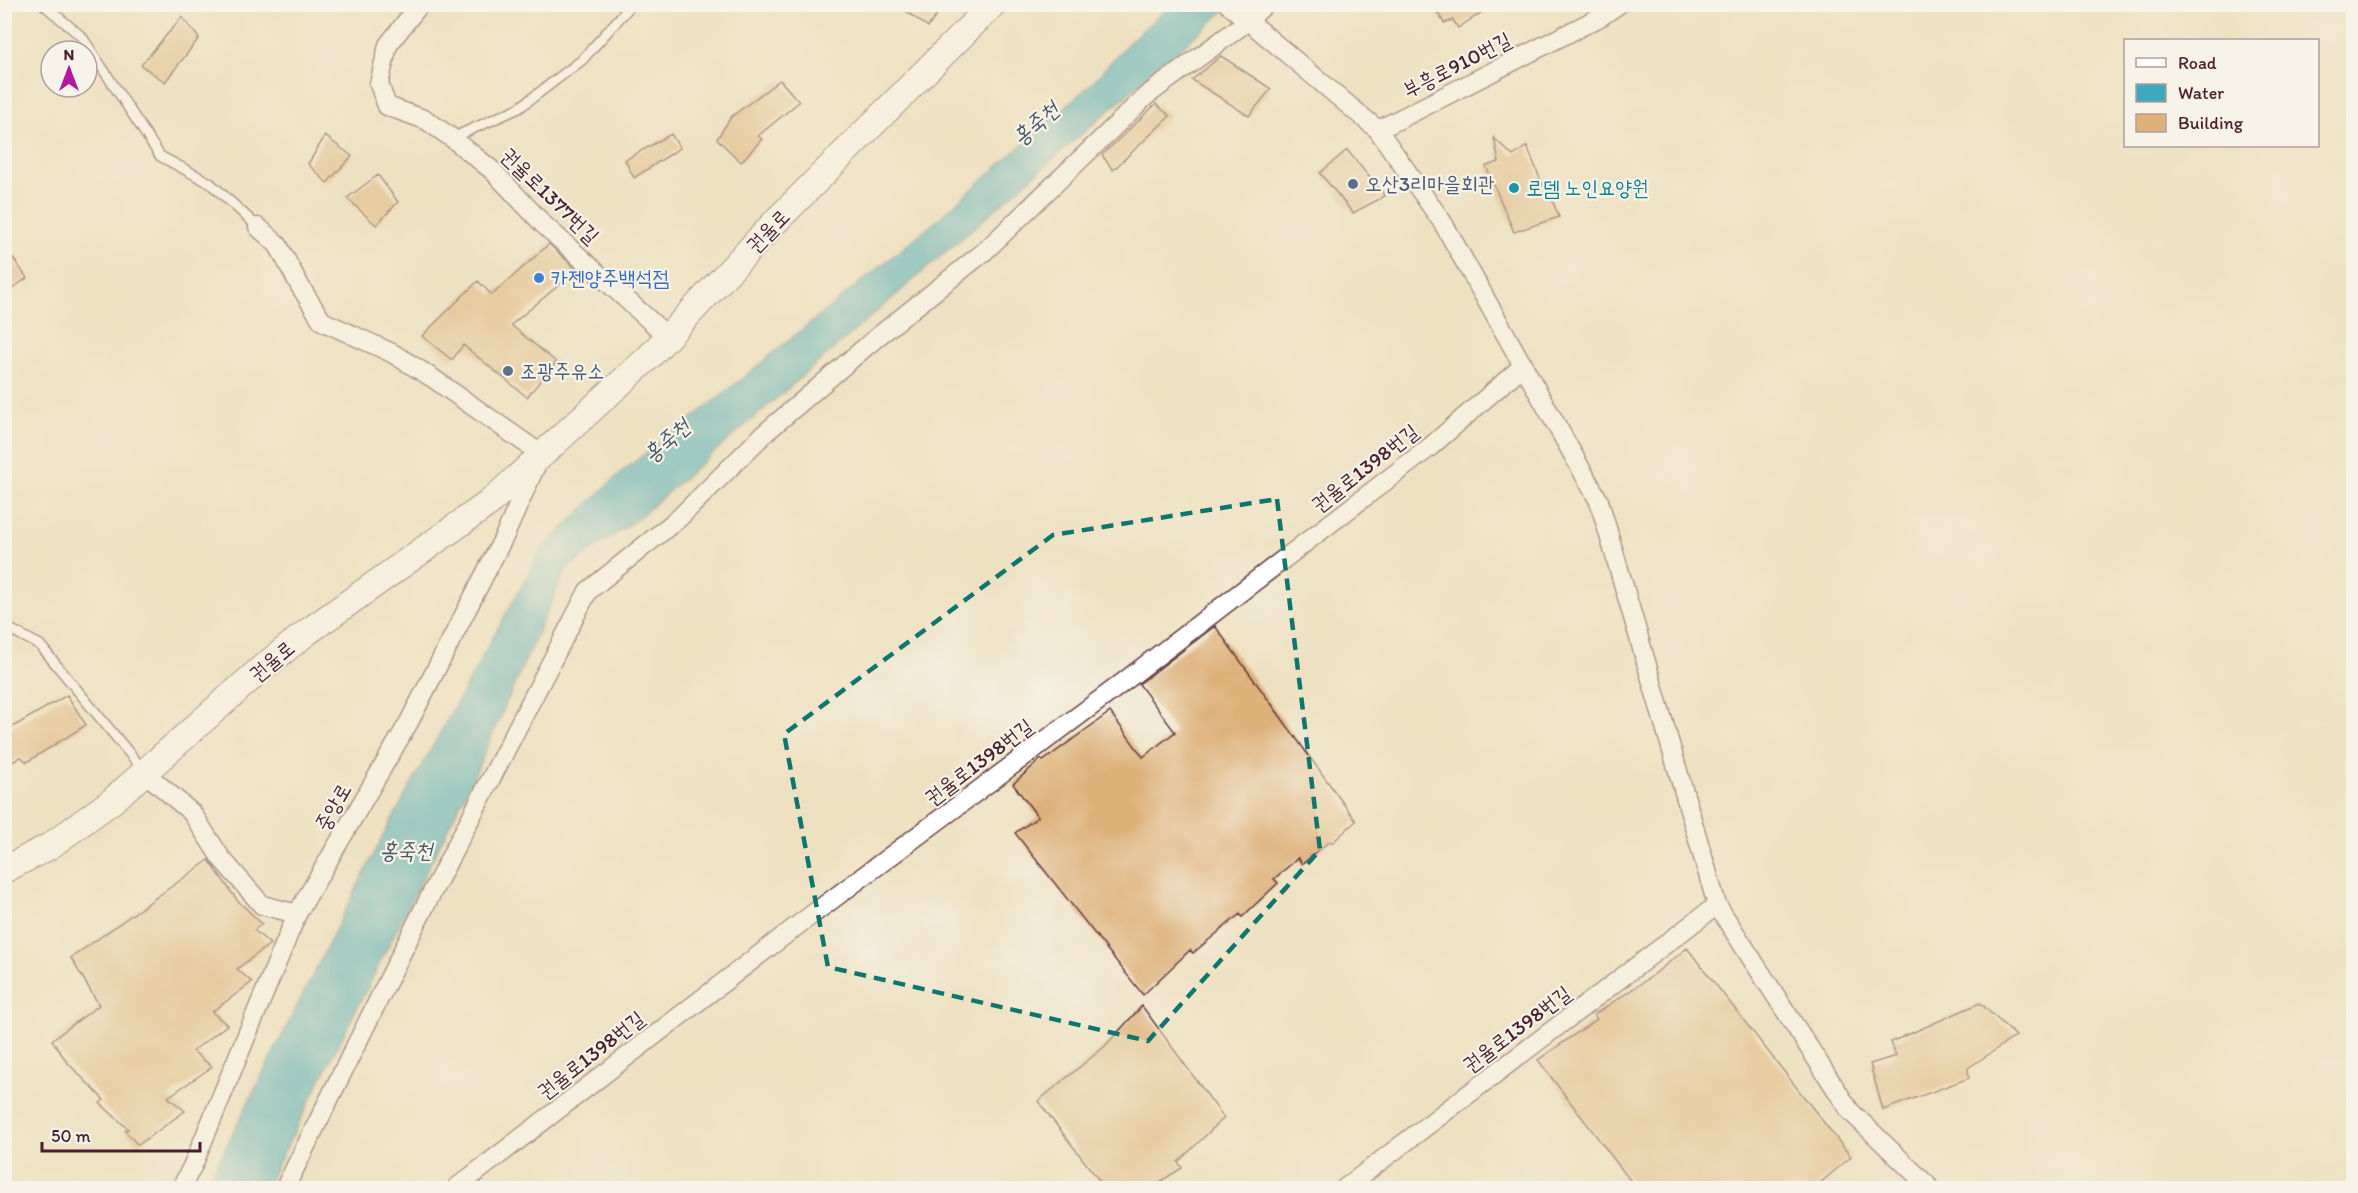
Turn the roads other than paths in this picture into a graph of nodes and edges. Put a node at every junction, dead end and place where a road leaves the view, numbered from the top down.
1 (43, 4) edge
2 (420, 4) edge
3 (632, 4) edge
4 (1228, 4) edge
5 (1265, 4) edge
6 (1619, 4) edge
7 (981, 9) edge
8 (1248, 21) junction
9 (1378, 130) junction
10 (452, 138) junction
11 (258, 227) joint
12 (668, 337) junction
13 (1524, 365) junction
14 (541, 454) junction
15 (4, 626) edge
16 (145, 773) junction
17 (4, 870) edge
18 (1717, 905) junction
19 (297, 914) junction
20 (181, 1188) edge
21 (285, 1188) edge
22 (456, 1188) edge
23 (1345, 1188) edge
24 (1930, 1188) edge

1 - 11 lane
2 - 10 street, 권율로1377번길
3 - 10 lane, 권율로1377번길
4 - 8 street
5 - 8 street
6 - 9 street, 부흥로910번길
7 - 12 main road, 권율로
8 - 9 street
8 - 21 street
9 - 13 street
10 - 12 street, 권율로1377번길
11 - 14 street
12 - 14 main road, 권율로
13 - 18 street
13 - 22 street, 권율로1398번길
14 - 16 main road, 권율로
14 - 19 street, 중앙로
15 - 16 lane
16 - 17 main road, 권율로
16 - 19 street
18 - 23 street, 권율로1398번길
18 - 24 street
19 - 20 street, 중앙로

